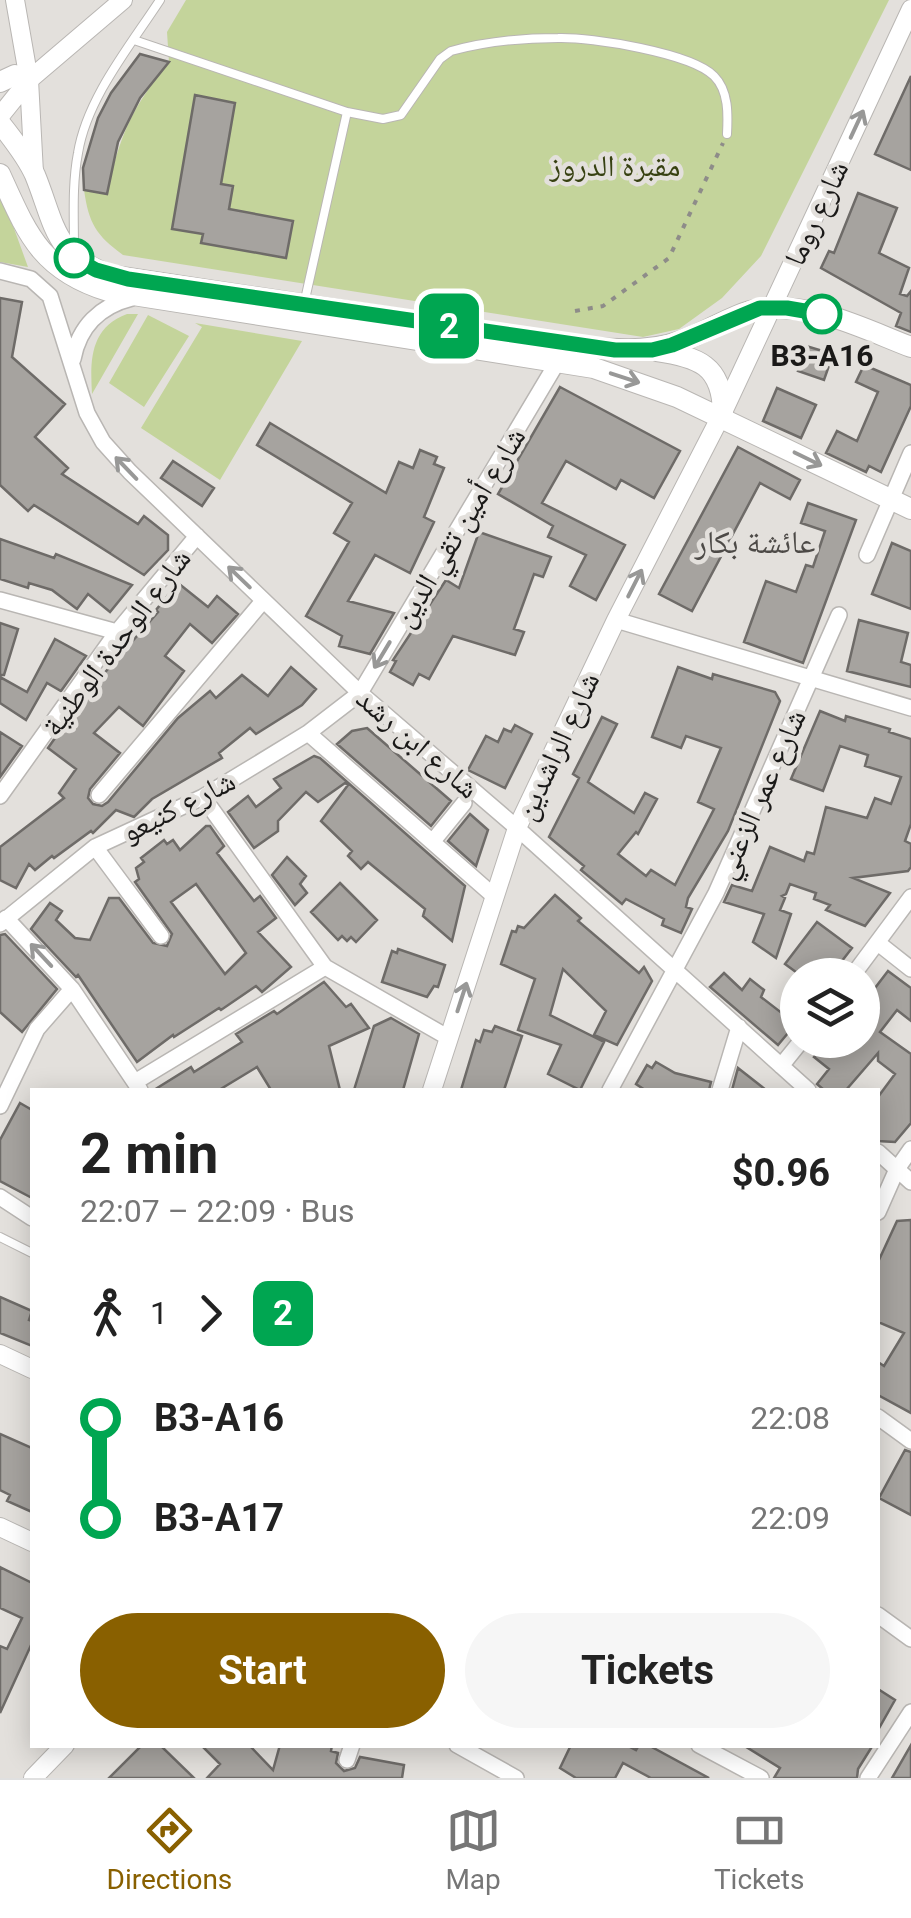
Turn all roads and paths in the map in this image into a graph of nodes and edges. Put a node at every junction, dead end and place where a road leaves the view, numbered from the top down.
1 (15, 0) edge
2 (123, 0) edge
3 (160, 0) edge
4 (911, 9) edge
5 (134, 40) junction
6 (29, 80) junction
7 (0, 82) edge
8 (347, 112) junction
9 (0, 119) edge
10 (727, 134) joint
11 (0, 174) edge
12 (34, 174) junction
13 (74, 258) junction
14 (0, 270) edge
15 (140, 296) junction
16 (304, 304) junction
17 (277, 308) junction
18 (772, 308) junction
19 (575, 311) dead end
20 (911, 347) edge
21 (652, 350) junction
22 (558, 362) junction
23 (72, 363) junction
24 (721, 415) junction
25 (911, 453) edge
26 (891, 499) junction
27 (911, 510) edge
28 (196, 536) junction
29 (867, 554) dead end
30 (0, 600) edge
31 (264, 600) junction
32 (839, 615) dead end
33 (616, 620) junction
34 (117, 632) junction
35 (810, 680) junction
36 (360, 693) junction
37 (911, 708) edge
38 (308, 733) junction
39 (99, 795) dead end
40 (0, 796) edge
41 (203, 797) junction
42 (464, 803) dead end
43 (517, 828) junction
44 (433, 841) junction
45 (96, 847) junction
46 (495, 896) junction
47 (911, 897) edge
48 (3, 921) edge
49 (161, 936) dead end
50 (878, 943) junction
51 (866, 958) edge
52 (326, 967) junction
53 (674, 970) junction
54 (911, 970) edge
55 (72, 989) junction
56 (739, 1027) junction
57 (449, 1038) junction
58 (787, 1058) edge
59 (781, 1066) junction
60 (137, 1086) edge
61 (433, 1088) edge
62 (611, 1088) edge
63 (721, 1088) edge
64 (806, 1088) edge
65 (0, 1106) edge
66 (911, 1149) edge
67 (880, 1154) edge
68 (896, 1169) junction
69 (911, 1182) edge
70 (0, 1197) edge
71 (880, 1207) edge
72 (30, 1217) edge
73 (0, 1237) edge
74 (30, 1253) edge
75 (0, 1354) edge
76 (30, 1368) edge
77 (880, 1418) edge
78 (911, 1440) edge
79 (0, 1527) edge
80 (30, 1541) edge
81 (880, 1616) edge
82 (911, 1639) edge
83 (911, 1712) edge
84 (62, 1748) edge
85 (462, 1748) edge
86 (706, 1748) edge
87 (486, 1760) junction
88 (33, 1778) edge
89 (482, 1778) edge
90 (516, 1778) edge
91 (761, 1778) edge
92 (868, 1778) edge

1 - 6 street
2 - 6 street
3 - 5 lane
18 -> 4 street, شارع روما
5 - 8 lane
5 - 13 lane
6 - 7 main road
6 - 9 street
6 - 12 street
8 - 10 lane
8 - 16 lane
9 - 12 main road
10 - 19 path
11 - 15 main road
12 - 13 main road
13 - 17 main road
14 - 23 street, شارع ابن رشد
15 - 17 main road
15 - 23 street
16 - 17 main road
16 - 21 main road
17 - 22 main road
18 - 20 main road
18 - 21 main road
18 - 24 street, شارع روما
21 - 24 main road
22 -> 24 main road
22 -> 36 street, شارع أمين تقي الدين
28 -> 23 street, شارع ابن رشد
24 -> 26 main road
33 -> 24 street, شارع الراشدين
25 - 26 street
26 - 27 main road
26 - 29 street
31 -> 28 street, شارع ابن رشد
28 - 34 street, شارع الوحدة الوطنية
30 - 34 street
31 - 36 street, شارع ابن رشد
31 - 39 street
32 - 35 street, شارع عمر الزعني
33 - 35 street
33 - 43 street, شارع الراشدين
34 - 40 street, شارع الوحدة الوطنية
35 - 37 street
35 - 53 street, شارع عمر الزعني
36 - 38 street, شارع كنيعو
36 - 43 street, شارع ابن رشد
38 - 41 street, شارع كنيعو
38 - 44 street
41 - 45 street, شارع كنيعو
41 - 52 street
42 - 44 street
43 - 46 street, شارع الراشدين
43 - 53 street, شارع ابن رشد
44 - 46 street
45 - 48 street, شارع كنيعو
45 - 49 street
57 -> 46 street, شارع الراشدين
47 - 50 street
55 -> 48 street
50 - 51 street
50 - 54 street
52 - 57 street
52 - 60 street
53 - 56 street, شارع ابن رشد
53 - 62 street, شارع عمر الزعني
55 - 60 street
55 - 65 street
56 - 59 street, شارع ابن رشد
56 - 63 street
57 - 61 street, شارع الراشدين
58 - 59 street
59 - 64 street, شارع ابن رشد
66 - 68 street
67 - 68 street
68 - 69 street
68 - 71 street
70 - 72 street
73 - 74 lane
75 - 76 street
77 - 78 street
79 - 80 street
81 - 82 street
83 - 92 street
84 - 88 street
85 - 87 street
86 - 91 street
87 - 89 street
87 - 90 street

